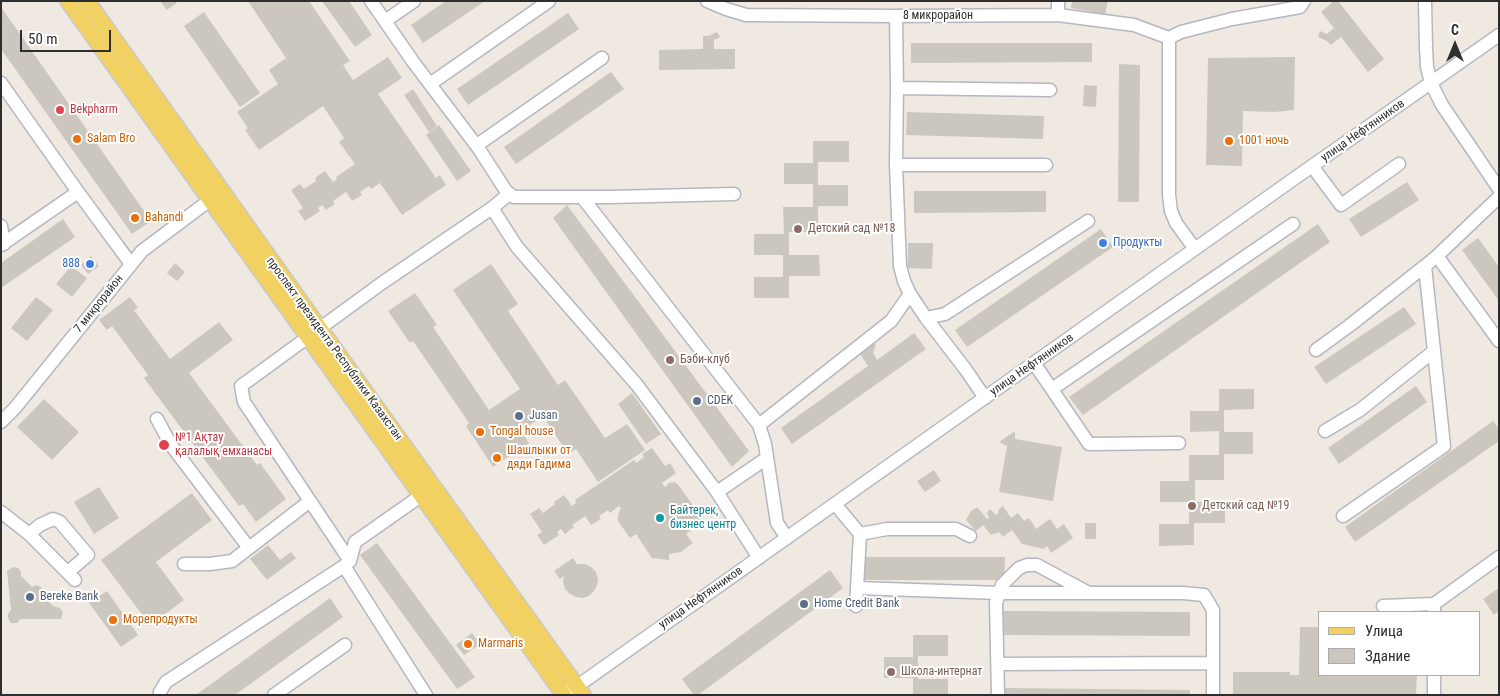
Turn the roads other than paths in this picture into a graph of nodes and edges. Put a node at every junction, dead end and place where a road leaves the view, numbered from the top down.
1 (68, 1) edge
2 (87, 1) edge
3 (371, 1) edge
4 (414, 1) edge
5 (549, 1) edge
6 (707, 1) edge
7 (1058, 1) edge
8 (1304, 1) edge
9 (1425, 1) edge
10 (1058, 15) junction
11 (896, 16) junction
12 (385, 21) junction
13 (1499, 35) edge
14 (1169, 38) junction
15 (602, 58) dead end
16 (1, 83) edge
17 (430, 84) junction
18 (1431, 84) junction
19 (897, 88) junction
20 (1050, 90) dead end
21 (476, 145) junction
22 (1398, 164) dead end
23 (896, 165) junction
24 (1046, 165) dead end
25 (1312, 166) junction
26 (1499, 189) edge
27 (78, 192) junction
28 (509, 194) junction
29 (734, 194) dead end
30 (216, 195) junction
31 (582, 197) junction
32 (1499, 197) edge
33 (492, 208) junction
34 (1088, 221) dead end
35 (1293, 224) dead end
36 (1, 226) edge
37 (2, 244) edge
38 (1195, 249) junction
39 (1437, 256) junction
40 (131, 264) junction
41 (1425, 266) junction
42 (910, 294) junction
43 (926, 318) junction
44 (314, 333) junction
45 (1499, 341) edge
46 (1316, 350) dead end
47 (1434, 351) junction
48 (1034, 363) junction
49 (1052, 389) junction
50 (985, 398) junction
51 (157, 419) dead end
52 (1, 422) edge
53 (759, 425) junction
54 (1324, 431) dead end
55 (1179, 443) dead end
56 (767, 458) junction
57 (717, 492) junction
58 (422, 495) junction
59 (310, 501) junction
60 (835, 504) junction
61 (1, 512) edge
62 (1342, 516) dead end
63 (29, 534) junction
64 (860, 534) junction
65 (970, 536) dead end
66 (787, 538) junction
67 (249, 548) junction
68 (1499, 556) edge
69 (759, 558) junction
70 (184, 564) dead end
71 (347, 564) junction
72 (857, 588) junction
73 (999, 593) junction
74 (1090, 593) junction
75 (856, 606) dead end
76 (1383, 606) dead end
77 (1434, 608) edge
78 (345, 645) dead end
79 (1213, 663) junction
80 (998, 664) junction
81 (1434, 676) edge
82 (572, 693) edge
83 (160, 695) edge
84 (274, 695) edge
85 (426, 695) edge
86 (998, 695) edge
87 (1213, 695) edge
88 (1434, 695) edge

1 - 30 main road, проспект президента Республики Казахстан
2 - 30 main road, проспект президента Республики Казахстан
3 - 12 street
4 - 12 street
5 - 17 street
6 - 11 street, 8 микрорайон
7 - 10 street
8 - 14 street
9 - 18 street
10 - 11 street, 8 микрорайон
10 - 14 street, 8 микрорайон
11 - 19 street
12 - 17 street
13 - 18 street, улица Нефтянников
14 - 38 street
15 - 21 street
16 - 27 street
17 - 21 street
18 - 25 street, улица Нефтянников
18 - 26 street
19 - 20 street
19 - 23 street
21 - 28 street
22 - 25 street
23 - 24 street
23 - 42 street
25 - 38 street, улица Нефтянников
27 - 37 street
27 - 40 street
28 - 31 street
28 - 33 street
29 - 31 street
30 - 40 street, 7 микрорайон
30 - 44 main road, проспект президента Республики Казахстан
31 - 53 street
32 - 39 street
33 - 44 street
33 - 57 street
34 - 43 street
35 - 49 street
36 - 37 street
38 - 48 street, улица Нефтянников
39 - 41 street
39 - 45 street
40 - 52 street, 7 микрорайон
41 - 46 street
41 - 47 street
42 - 43 street
42 - 53 street
43 - 50 street
44 - 58 main road, проспект президента Республики Казахстан
44 - 59 street
44 - 82 main road, проспект президента Республики Казахстан
47 - 54 street
47 - 62 street
48 - 49 street
48 - 50 street, улица Нефтянников
49 - 55 street
50 - 60 street, улица Нефтянников
51 - 67 street
53 - 56 street
56 - 57 street
56 - 66 street
57 - 69 street
58 - 71 street
58 - 82 main road, проспект президента Республики Казахстан
59 - 67 street
59 - 71 street
60 - 64 street
60 - 66 street, улица Нефтянников
61 - 63 street
63 - 63 street
64 - 65 street
64 - 72 street
66 - 69 street, улица Нефтянников
67 - 70 street
68 - 77 street
69 - 82 street, улица Нефтянников
71 - 83 street
71 - 85 street
72 - 73 street
72 - 75 street
73 - 74 street
73 - 74 street
73 - 80 street
74 - 79 street
76 - 77 street
78 - 84 street
79 - 80 street
79 - 87 street
80 - 86 street
81 - 88 street

